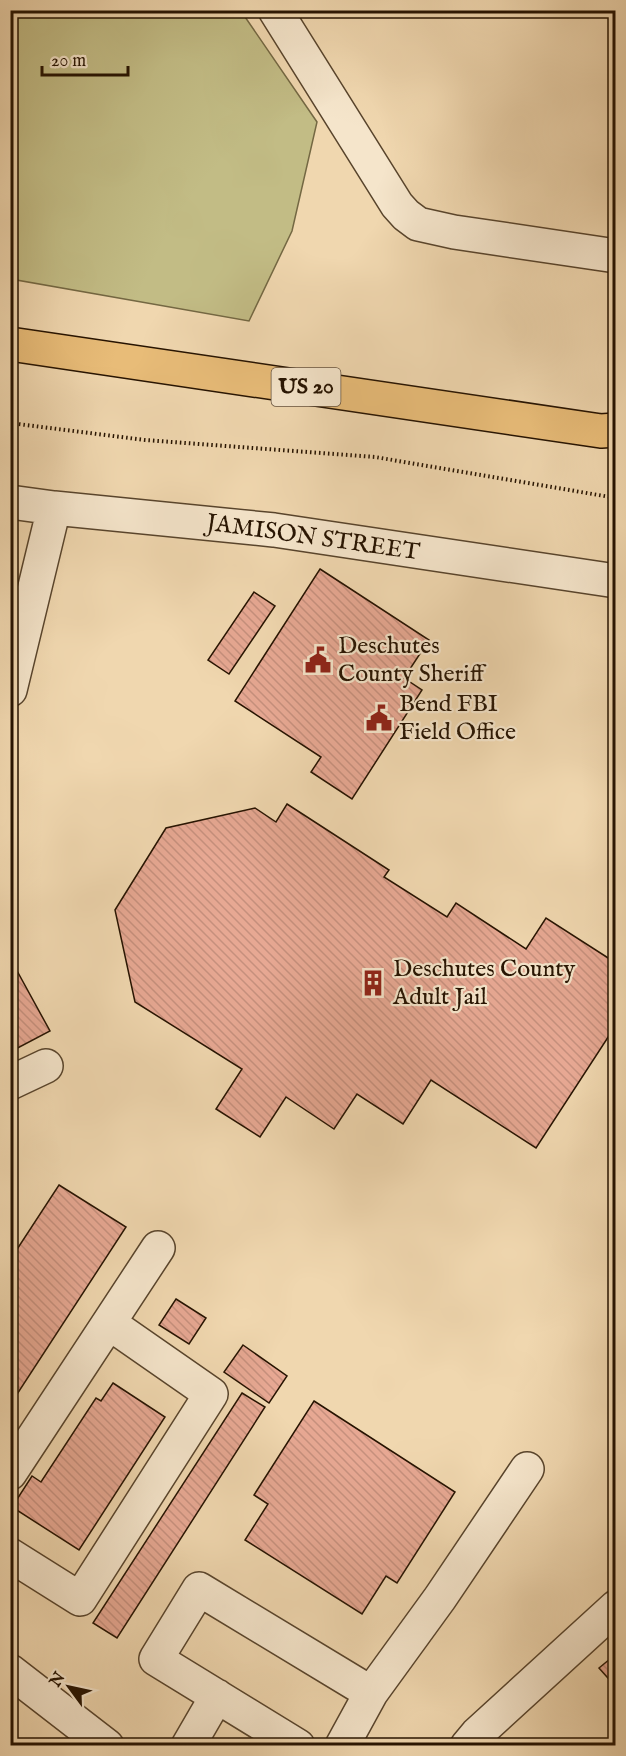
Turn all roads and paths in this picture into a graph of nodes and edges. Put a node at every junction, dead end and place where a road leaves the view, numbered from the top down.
1 (275, 10) edge
2 (615, 256) edge
3 (10, 344) edge
4 (10, 423) edge
5 (611, 433) edge
6 (615, 498) edge
7 (10, 502) edge
8 (54, 508) junction
9 (615, 581) edge
10 (10, 690) edge
11 (46, 1066) dead end
12 (10, 1083) edge
13 (158, 1248) dead end
14 (109, 1323) junction
15 (526, 1469) dead end
16 (10, 1473) edge
17 (10, 1555) edge
18 (615, 1607) edge
19 (10, 1671) edge
20 (371, 1694) junction
21 (218, 1696) junction
22 (479, 1742) edge
23 (107, 1746) edge
24 (188, 1746) edge
25 (298, 1746) edge
26 (342, 1746) edge

1 - 2 street
3 - 5 highway, US 20
4 - 6 path
7 - 8 street, JAMISON STREET
8 - 9 street, JAMISON STREET
8 - 10 street
11 - 12 street
13 - 14 street
14 - 16 street
14 - 17 street
15 - 20 street
18 - 22 street
19 - 23 street
20 - 21 street
20 - 26 street
21 - 24 street
21 - 25 street

